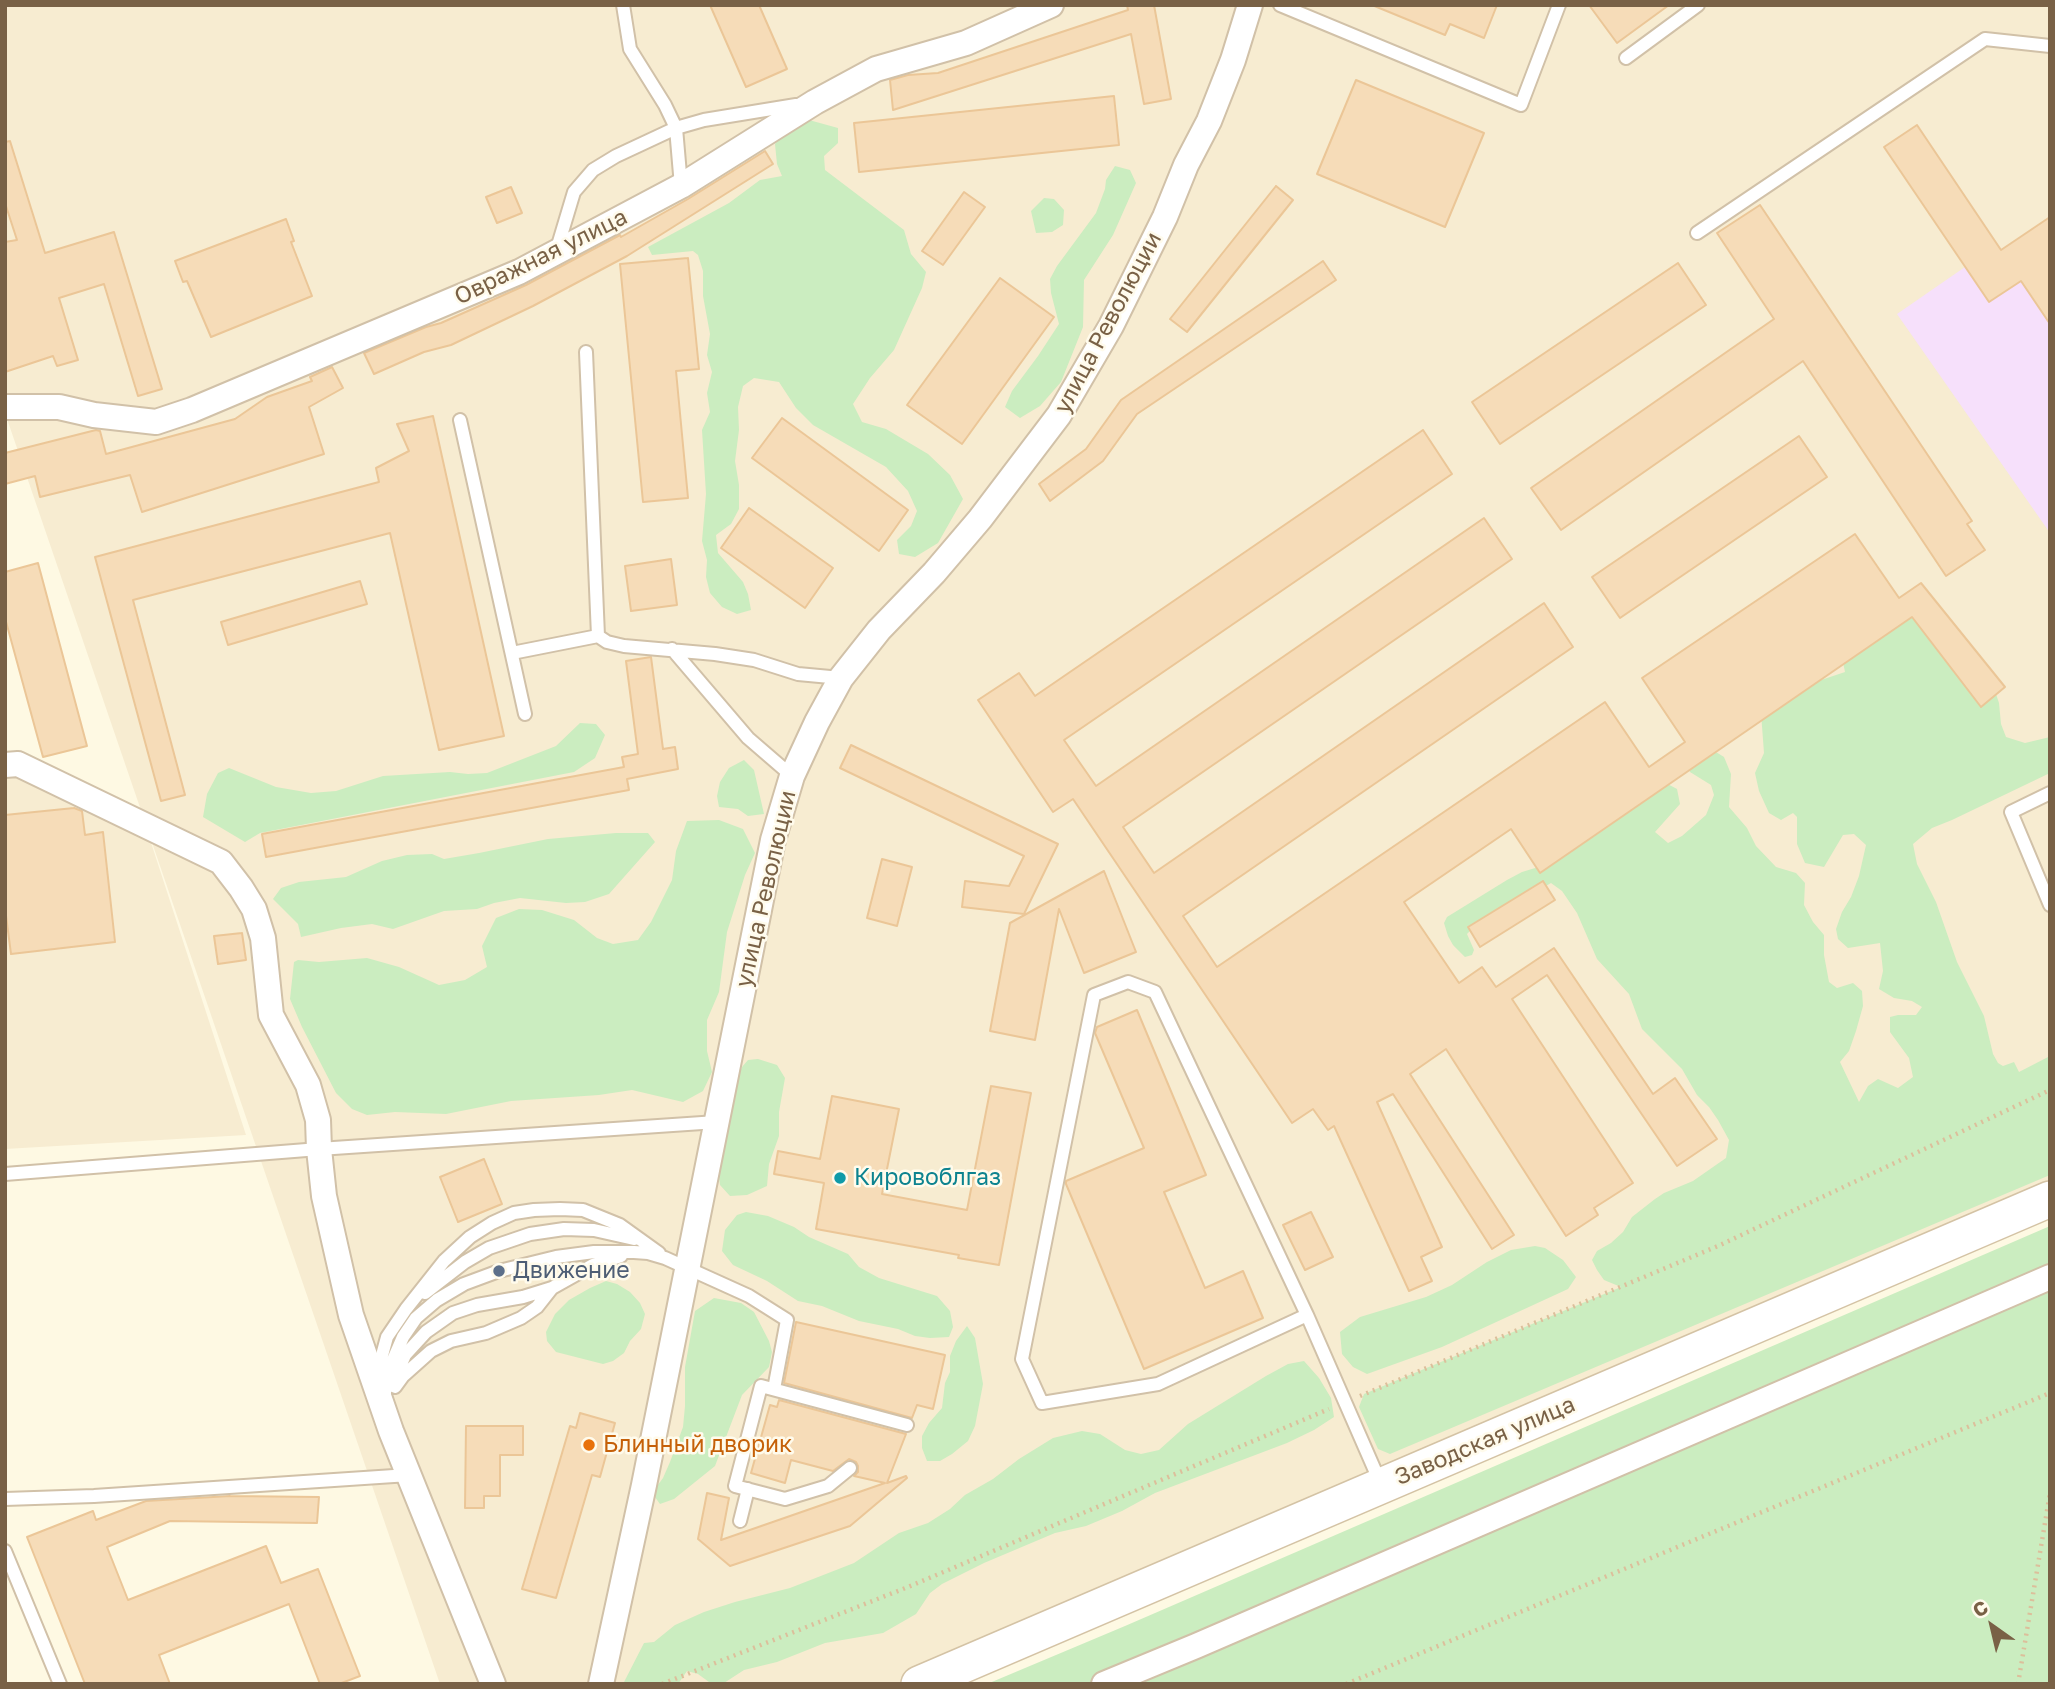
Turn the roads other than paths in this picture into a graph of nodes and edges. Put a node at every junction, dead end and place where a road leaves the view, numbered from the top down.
1 (623, 5) edge
2 (1051, 5) edge
3 (1250, 5) edge
4 (1280, 5) edge
5 (1559, 5) edge
6 (1698, 5) edge
7 (2050, 46) edge
8 (1626, 58) dead end
9 (815, 102) junction
10 (676, 128) junction
11 (681, 186) junction
12 (1697, 233) dead end
13 (556, 252) junction
14 (586, 352) dead end
15 (5, 407) edge
16 (460, 420) dead end
17 (598, 636) junction
18 (672, 649) junction
19 (512, 653) junction
20 (841, 678) junction
21 (525, 714) dead end
22 (5, 765) edge
23 (792, 776) junction
24 (2050, 793) edge
25 (2050, 905) edge
26 (717, 1122) junction
27 (319, 1149) junction
28 (5, 1174) edge
29 (2050, 1199) edge
30 (638, 1246) junction
31 (676, 1263) junction
32 (2050, 1277) edge
33 (552, 1288) junction
34 (407, 1309) junction
35 (1307, 1315) junction
36 (774, 1389) junction
37 (382, 1404) junction
38 (907, 1425) dead end
39 (850, 1468) dead end
40 (409, 1475) junction
41 (1381, 1486) junction
42 (748, 1489) junction
43 (5, 1499) edge
44 (740, 1521) dead end
45 (5, 1551) edge
46 (60, 1684) edge
47 (493, 1684) edge
48 (601, 1684) edge
49 (919, 1684) edge
50 (1104, 1684) edge

1 - 10 lane
2 - 9 street, Овражная улица
3 - 20 street, улица Революции
4 - 5 lane
6 - 8 lane
7 - 12 lane
9 - 10 lane
9 - 11 street, Овражная улица
10 - 11 lane
10 - 13 lane
11 - 13 street, Овражная улица
13 - 15 street, Овражная улица
14 - 17 lane
16 - 19 lane
17 - 18 lane
17 - 19 lane
18 - 20 lane
18 - 23 lane
19 - 21 lane
20 - 23 street, улица Революции
22 - 27 street
23 - 26 street, улица Революции
24 - 25 lane
26 - 27 lane
26 - 31 street, улица Революции
27 - 28 lane
27 - 37 street
29 - 41 main road, Заводская улица
30 - 31 lane
30 - 33 lane
30 - 34 lane
30 - 34 lane
30 - 37 lane
31 - 36 lane
31 - 48 street, улица Революции
32 - 50 street
33 - 37 lane
33 - 37 lane
34 - 37 lane
35 - 35 lane
35 - 41 lane
36 - 38 lane
36 - 42 lane
37 - 40 street
39 - 42 lane
40 - 43 lane
40 - 47 street
41 - 49 main road, Заводская улица
42 - 44 lane
45 - 46 lane

